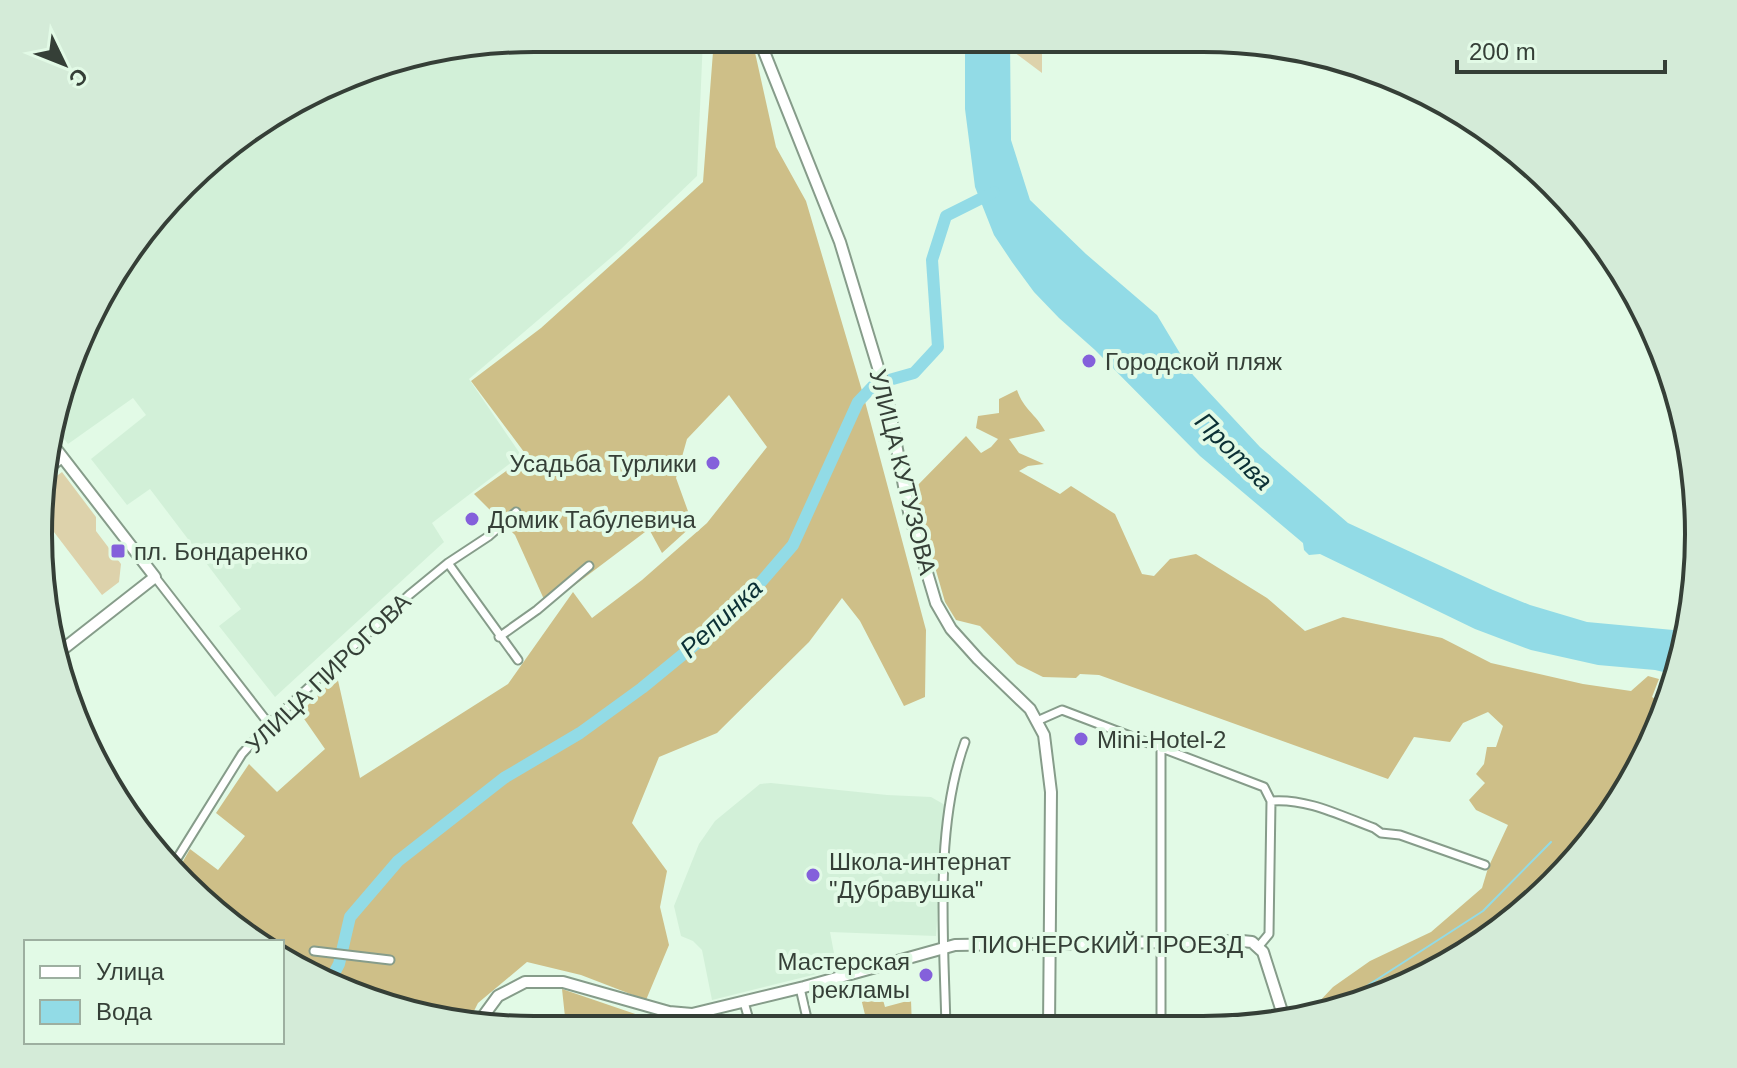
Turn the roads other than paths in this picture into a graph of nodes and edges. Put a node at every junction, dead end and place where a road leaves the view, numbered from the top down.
1 (764, 52) edge
2 (59, 453) edge
3 (63, 458) junction
4 (57, 462) edge
5 (516, 512) dead end
6 (448, 563) junction
7 (589, 566) dead end
8 (155, 577) junction
9 (499, 637) junction
10 (65, 647) edge
11 (518, 660) dead end
12 (1037, 721) junction
13 (269, 724) junction
14 (965, 742) dead end
15 (1161, 749) junction
16 (1271, 801) junction
17 (177, 858) edge
18 (1485, 865) dead end
19 (1161, 942) junction
20 (1049, 943) junction
21 (1259, 946) junction
22 (944, 949) junction
23 (314, 951) dead end
24 (390, 960) dead end
25 (800, 988) junction
26 (744, 1002) junction
27 (1282, 1009) edge
28 (669, 1012) junction
29 (485, 1013) edge
30 (668, 1016) edge
31 (748, 1016) edge
32 (806, 1016) edge
33 (946, 1016) edge
34 (1049, 1016) edge
35 (1161, 1016) edge

1 - 12 main road, УЛИЦА КУТУЗОВА
2 - 3 main road
3 - 4 street
3 - 8 main road
5 - 6 street, УЛИЦА ПИРОГОВА
6 - 9 street
6 - 13 street, УЛИЦА ПИРОГОВА
7 - 9 street
8 - 10 main road
8 - 13 street
9 - 11 street
12 - 15 street
12 - 20 main road, УЛИЦА КУТУЗОВА
13 - 17 street, УЛИЦА ПИРОГОВА
14 - 22 street
15 - 16 street
15 - 19 street
16 - 18 street
16 - 21 street
19 - 20 main road, ПИОНЕРСКИЙ ПРОЕЗД
19 - 21 main road, ПИОНЕРСКИЙ ПРОЕЗД
19 - 35 street
20 - 22 main road, ПИОНЕРСКИЙ ПРОЕЗД
20 - 34 main road, УЛИЦА КУТУЗОВА
21 - 27 main road, ПИОНЕРСКИЙ ПРОЕЗД
22 - 25 main road, ПИОНЕРСКИЙ ПРОЕЗД
22 - 33 street
23 - 24 street
25 - 26 main road, ПИОНЕРСКИЙ ПРОЕЗД
25 - 32 street
26 - 28 main road, ПИОНЕРСКИЙ ПРОЕЗД
26 - 31 street
28 - 29 main road, ПИОНЕРСКИЙ ПРОЕЗД
28 - 30 street

